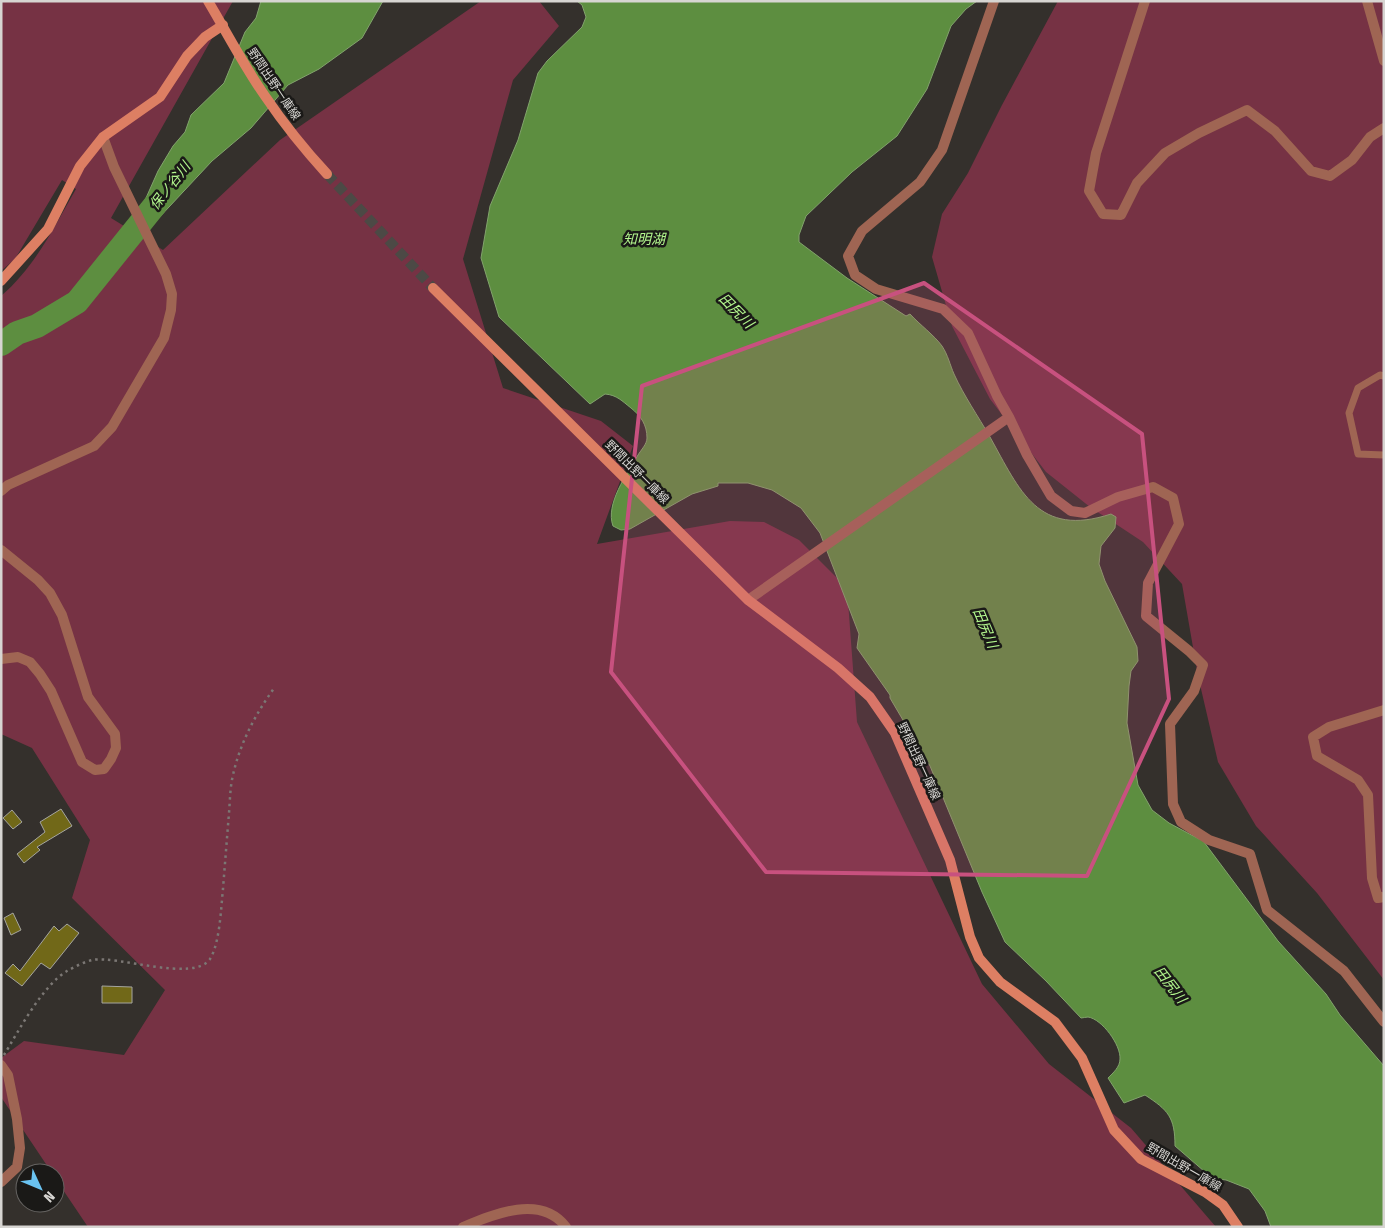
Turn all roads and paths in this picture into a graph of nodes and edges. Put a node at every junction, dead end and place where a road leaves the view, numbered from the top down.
1 (208, 1) edge
2 (994, 1) edge
3 (1145, 1) edge
4 (1367, 1) edge
5 (223, 26) junction
6 (1384, 60) edge
7 (1384, 128) edge
8 (103, 137) junction
9 (327, 174) tunnel mouth
10 (1, 281) edge
11 (433, 288) tunnel mouth
12 (1384, 376) edge
13 (1009, 417) junction
14 (1384, 456) edge
15 (1, 491) edge
16 (1, 550) edge
17 (748, 600) junction
18 (1, 659) edge
19 (275, 687) dead end
20 (1384, 710) edge
21 (1384, 897) edge
22 (1384, 1022) edge
23 (1, 1059) edge
24 (1, 1065) edge
25 (1, 1182) edge
26 (463, 1227) edge
27 (566, 1227) edge
28 (1238, 1227) edge

1 - 5 main road, 野間出野一庫線
2 - 13 street
3 - 7 street
4 - 6 street
5 - 8 main road
5 - 9 main road, 野間出野一庫線
8 - 10 main road
8 - 15 street
11 - 17 main road, 野間出野一庫線
12 - 14 lane
13 - 17 street
13 - 22 street
16 - 18 street
17 - 28 main road, 野間出野一庫線
19 - 23 path
20 - 21 street
24 - 25 street
26 - 27 street

